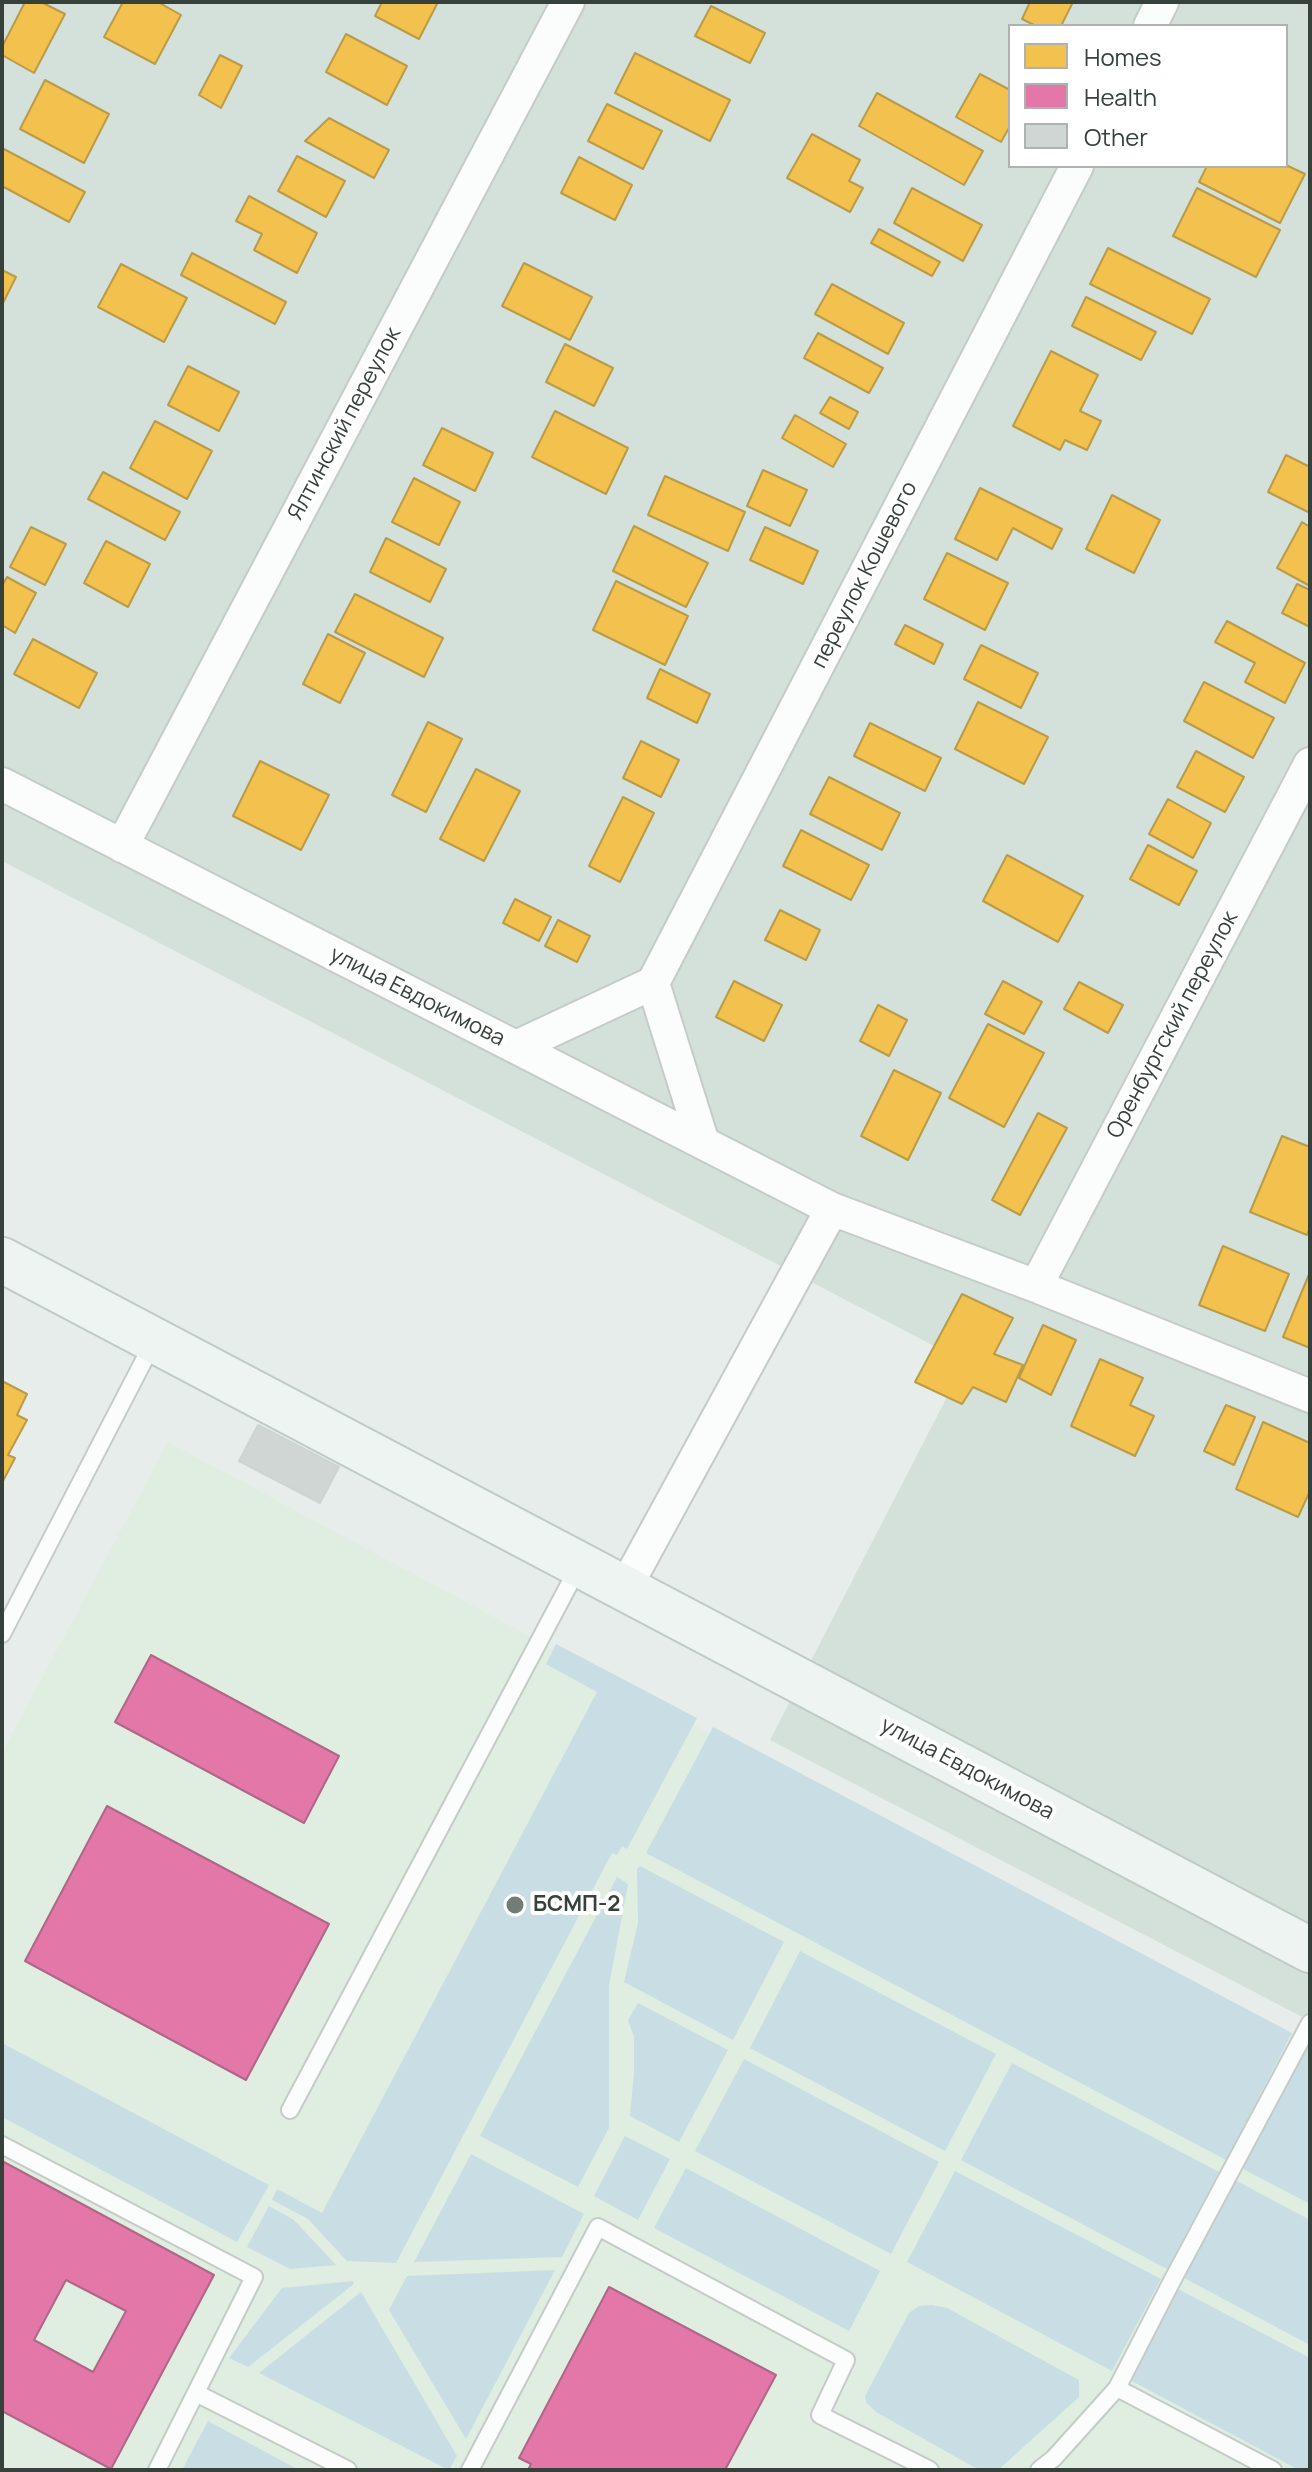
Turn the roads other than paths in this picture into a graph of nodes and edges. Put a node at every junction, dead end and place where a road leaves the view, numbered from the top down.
1 (568, 2) edge
2 (1162, 2) edge
3 (1151, 24) edge
4 (1076, 168) edge
5 (1310, 764) edge
6 (2, 784) edge
7 (122, 846) junction
8 (653, 983) junction
9 (516, 1047) junction
10 (703, 1143) junction
11 (832, 1209) junction
12 (2, 1260) edge
13 (1036, 1286) junction
14 (155, 1340) junction
15 (1310, 1396) edge
16 (580, 1564) junction
17 (625, 1588) junction
18 (2, 1634) edge
19 (1310, 1950) edge
20 (1310, 2023) edge
21 (290, 2110) dead end
22 (2, 2145) edge
23 (1117, 2388) junction
24 (196, 2393) junction
25 (157, 2470) edge
26 (348, 2470) edge
27 (470, 2470) edge
28 (930, 2470) edge
29 (1039, 2470) edge
30 (1273, 2470) edge

1 - 7 street, Ялтинский переулок
2 - 3 street
4 - 8 street, переулок Кошевого
5 - 13 street, Оренбургский переулок
6 - 7 street, улица Евдокимова
7 - 9 street, улица Евдокимова
8 - 9 street
8 - 10 street
9 - 10 street, улица Евдокимова
10 - 11 street, улица Евдокимова
11 - 13 street, улица Евдокимова
11 - 17 street
12 - 14 main road, улица Евдокимова
13 - 15 street, улица Евдокимова
14 - 16 main road, улица Евдокимова
14 - 18 lane
16 - 17 main road, улица Евдокимова
16 - 21 lane
17 - 19 main road, улица Евдокимова
20 - 23 lane
22 - 24 lane
23 - 29 lane
23 - 30 lane
24 - 25 lane
24 - 26 lane
27 - 28 lane

